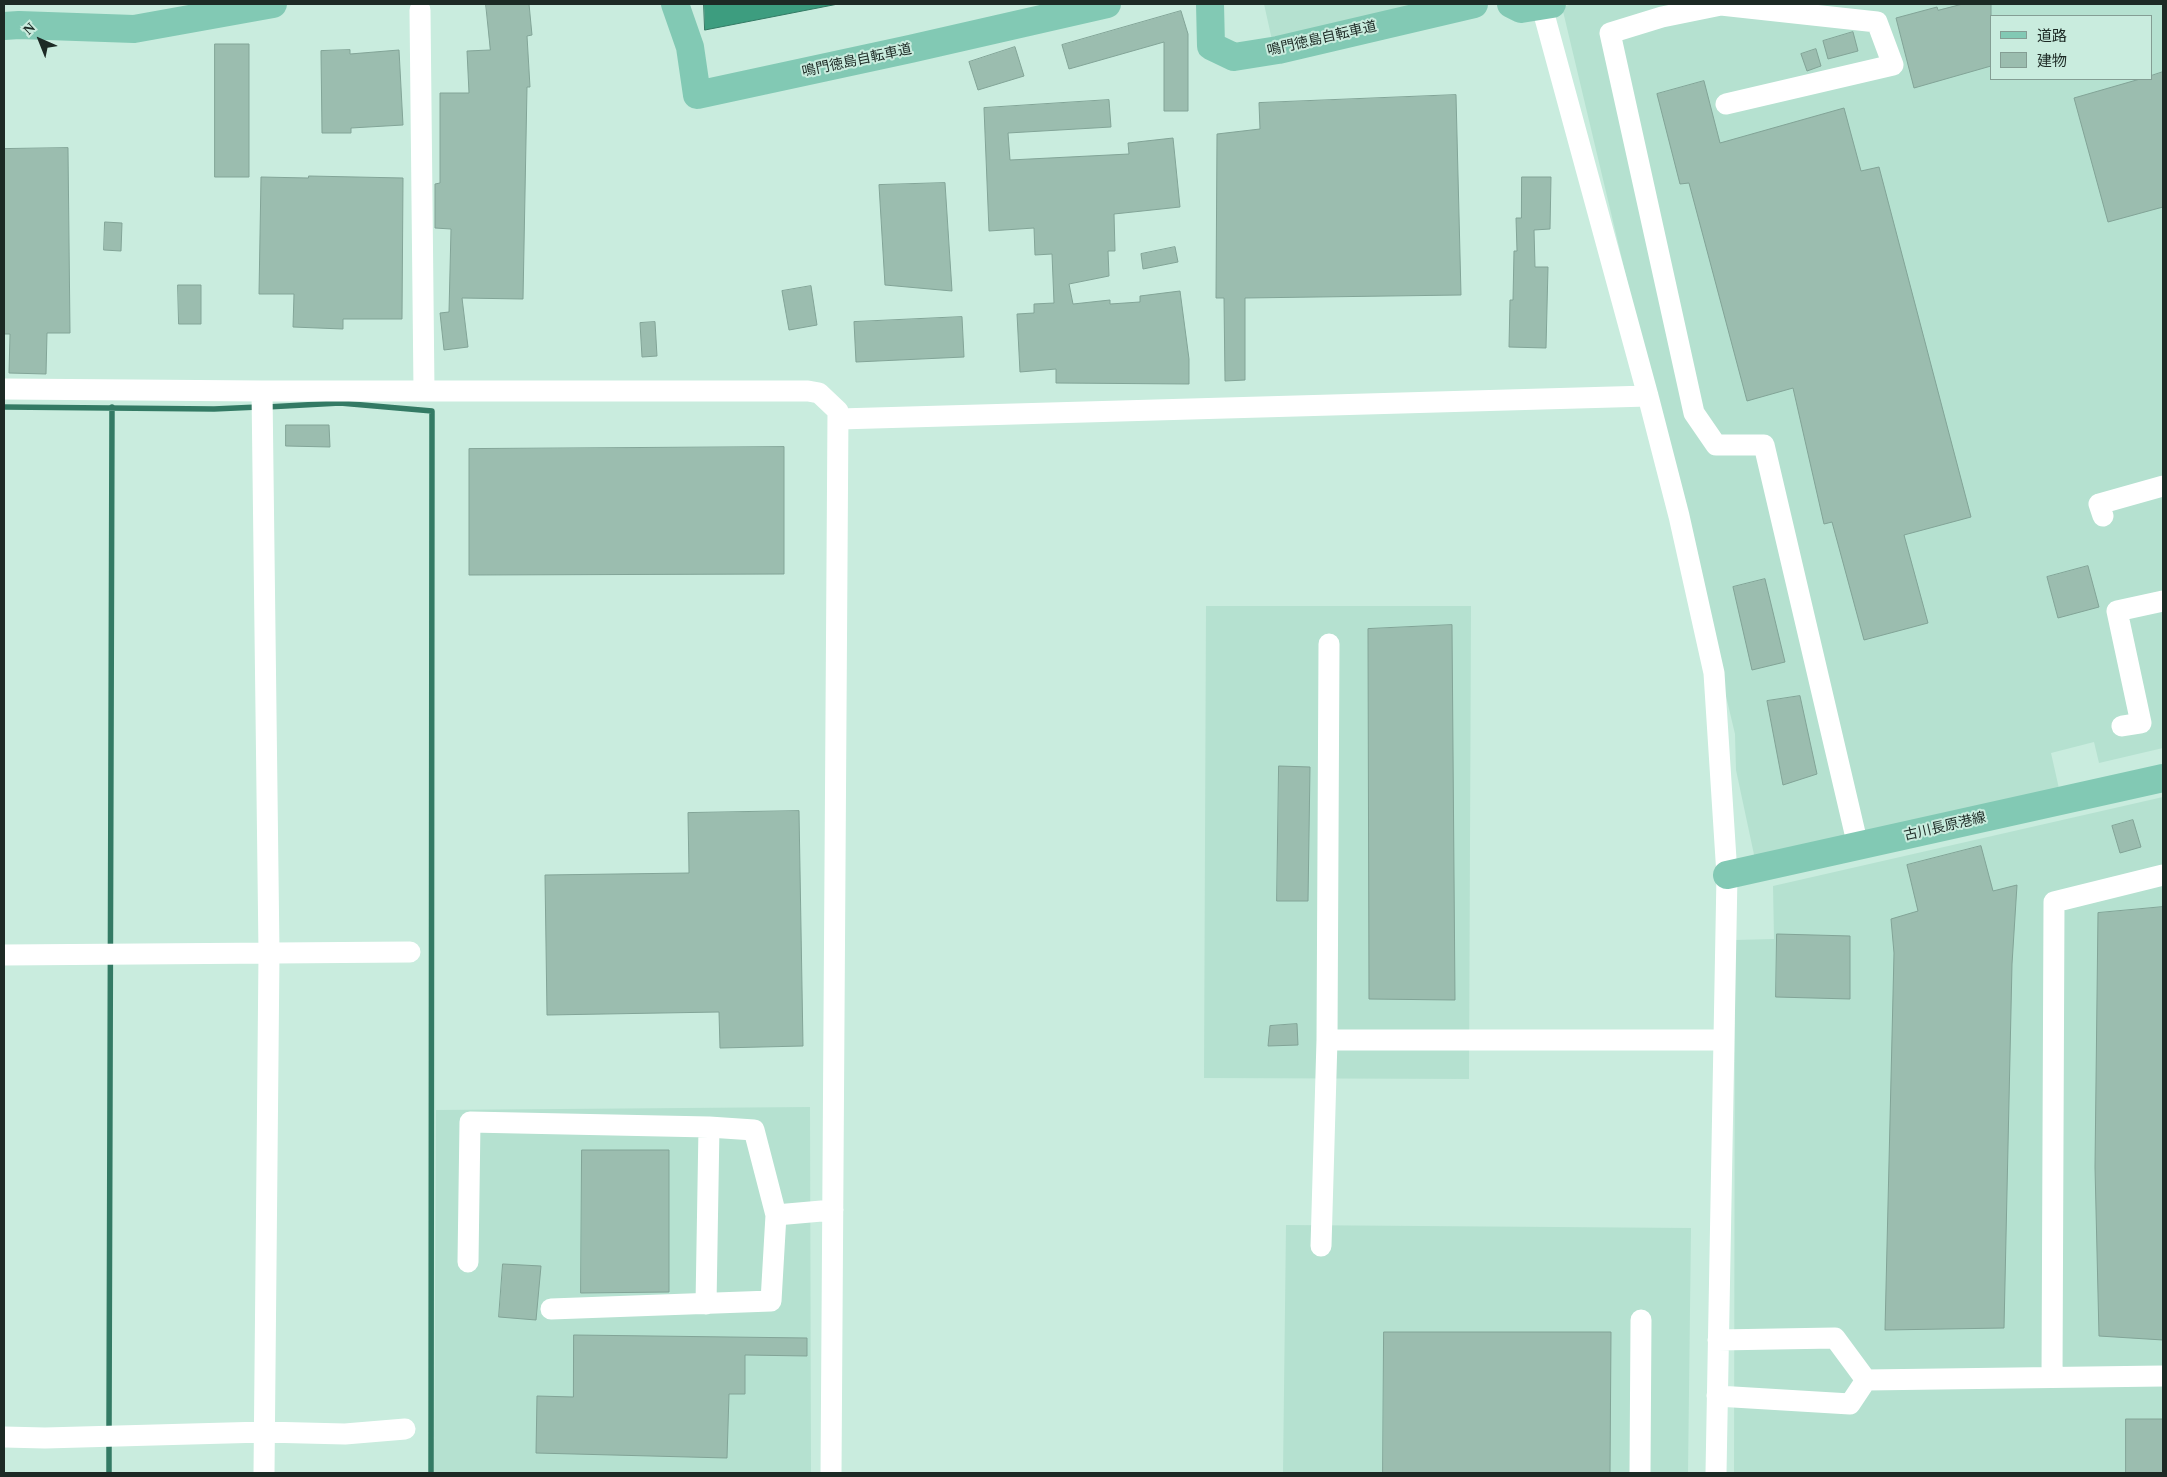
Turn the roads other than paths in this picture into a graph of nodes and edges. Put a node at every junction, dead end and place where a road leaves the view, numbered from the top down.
1 (273, 4) edge
2 (675, 4) edge
3 (1107, 4) edge
4 (1210, 4) edge
5 (1474, 4) edge
6 (1511, 4) edge
7 (1547, 5) edge
8 (420, 10) dead end
9 (4, 26) edge
10 (1726, 104) dead end
11 (4, 389) edge
12 (424, 391) junction
13 (262, 395) junction
14 (1648, 396) junction
15 (839, 419) junction
16 (2163, 486) edge
17 (2103, 516) dead end
18 (2163, 601) edge
19 (1328, 644) dead end
20 (2122, 726) dead end
21 (2163, 778) edge
22 (1858, 846) junction
23 (1727, 875) junction
24 (2163, 875) edge
25 (410, 952) dead end
26 (269, 953) junction
27 (4, 955) edge
28 (1327, 1040) junction
29 (1724, 1040) junction
30 (708, 1127) junction
31 (833, 1210) junction
32 (776, 1215) junction
33 (1321, 1246) dead end
34 (468, 1262) dead end
35 (706, 1304) junction
36 (551, 1310) dead end
37 (1642, 1320) dead end
38 (1718, 1340) junction
39 (2163, 1376) edge
40 (2052, 1377) junction
41 (1866, 1380) junction
42 (1717, 1396) junction
43 (405, 1429) dead end
44 (264, 1432) junction
45 (4, 1437) edge
46 (264, 1473) edge
47 (831, 1473) edge
48 (1640, 1473) edge
49 (1716, 1473) edge

1 - 9 main road
2 - 3 main road, 鳴門徳島自転車道
4 - 5 main road, 鳴門徳島自転車道
6 - 7 main road
7 - 14 street
8 - 12 street
10 - 22 street
11 - 13 street
12 - 13 street
12 - 15 street
13 - 26 street
14 - 15 street
14 - 23 street
15 - 31 street
16 - 17 street
18 - 20 street
19 - 28 street
21 - 22 main road, 古川長原港線
22 - 23 main road, 古川長原港線
23 - 29 street
24 - 40 street
25 - 26 street
26 - 27 street
26 - 44 street
28 - 29 street
28 - 33 street
29 - 38 street
30 - 32 street
30 - 34 street
30 - 35 street
31 - 32 street
31 - 47 street
32 - 35 street
35 - 36 street
37 - 48 street
38 - 41 street
38 - 42 street
39 - 40 street
40 - 41 street
41 - 42 street
42 - 49 street
43 - 44 street
44 - 45 street
44 - 46 street

